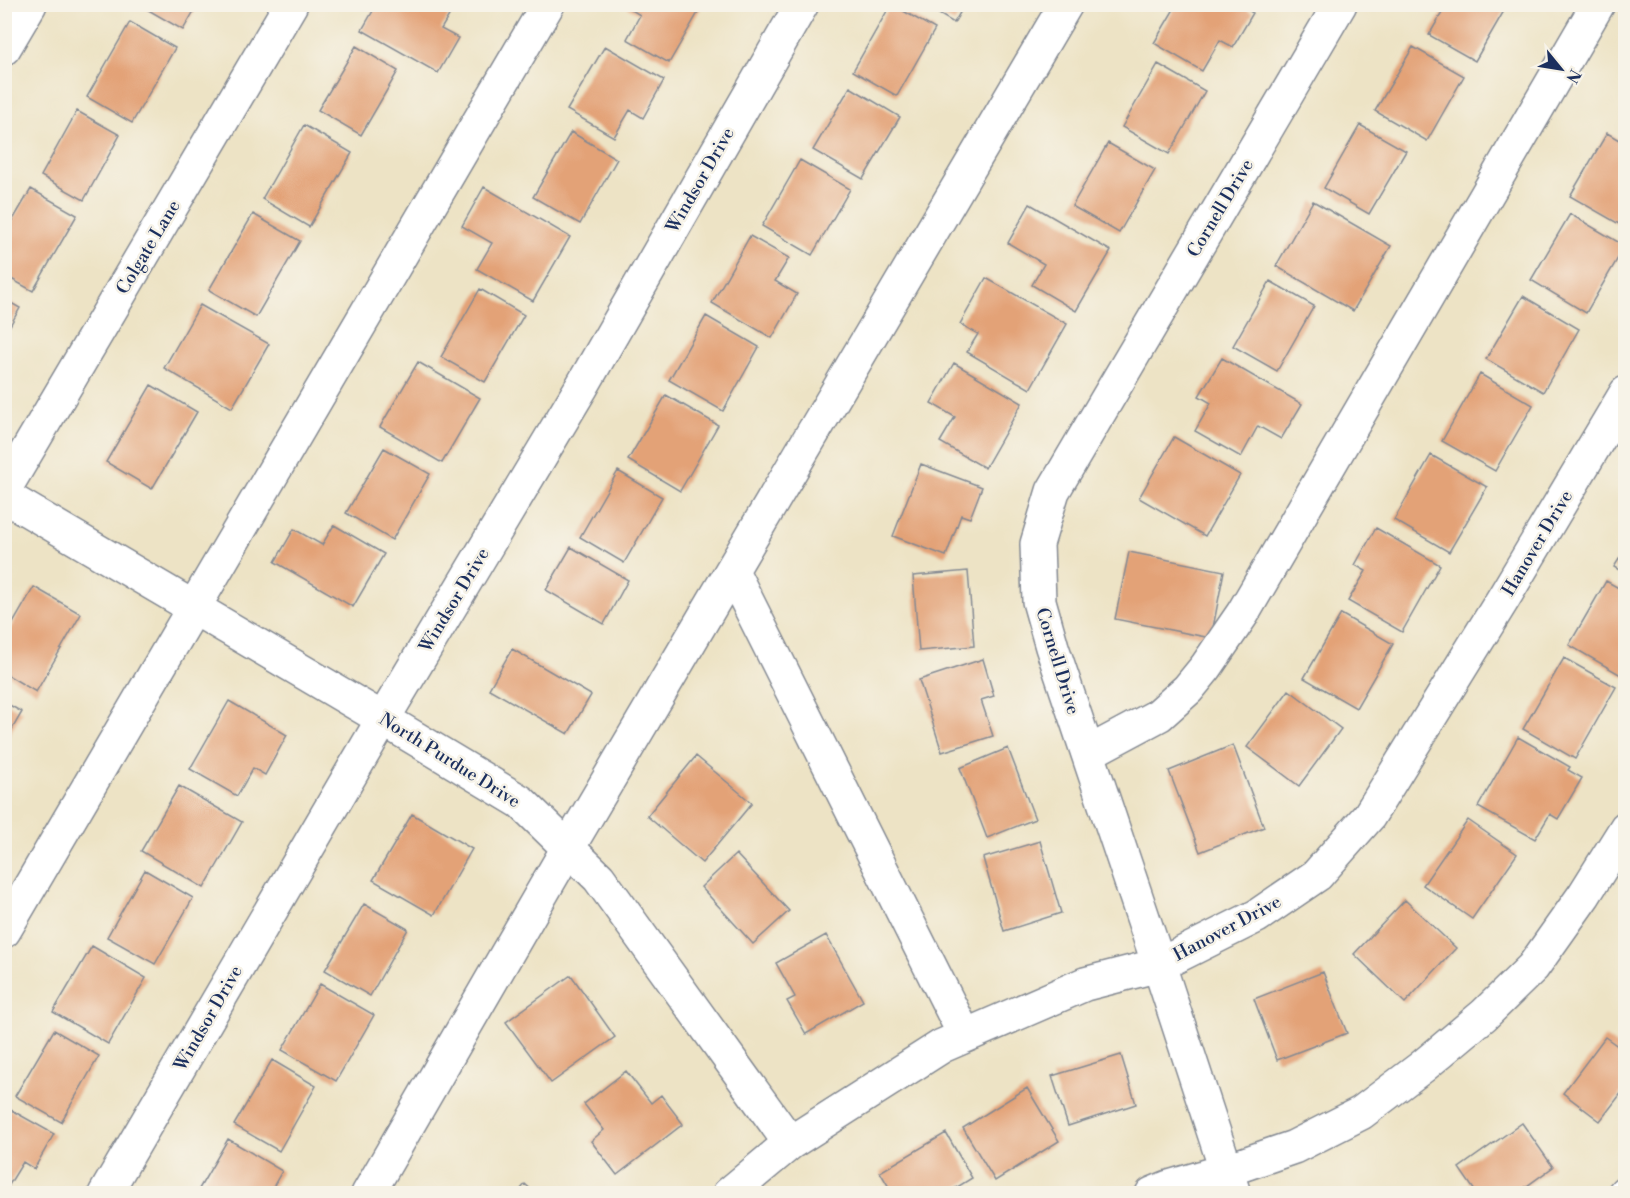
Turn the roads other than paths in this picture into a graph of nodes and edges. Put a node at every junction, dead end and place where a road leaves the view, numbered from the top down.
1 (30, 4) edge
2 (291, 4) edge
3 (548, 4) edge
4 (802, 4) edge
5 (1066, 4) edge
6 (1340, 4) edge
7 (1598, 4) edge
8 (4, 48) edge
9 (1626, 393) edge
10 (4, 490) edge
11 (4, 496) edge
12 (732, 571) junction
13 (194, 607) junction
14 (383, 719) junction
15 (1088, 753) junction
16 (1626, 828) edge
17 (568, 848) junction
18 (4, 931) edge
19 (1159, 965) junction
20 (965, 1036) junction
21 (790, 1143) junction
22 (1230, 1182) edge
23 (105, 1194) edge
24 (368, 1194) edge
25 (729, 1194) edge
26 (1152, 1194) edge

1 - 8 street
2 - 10 street, Colgate Lane
3 - 13 street
4 - 14 street, Windsor Drive
5 - 12 street
6 - 15 street, Cornell Drive
7 - 15 street
9 - 19 street, Hanover Drive
11 - 13 street, North Purdue Drive
12 - 17 street
12 - 20 street
13 - 14 street, North Purdue Drive
13 - 18 street
14 - 17 street, North Purdue Drive
14 - 23 street, Windsor Drive
15 - 19 street, Cornell Drive
16 - 22 street
17 - 21 street, North Purdue Drive
17 - 24 street
19 - 20 street, Hanover Drive
19 - 22 street, Cornell Drive
20 - 21 street, Hanover Drive
21 - 25 street, Hanover Drive
22 - 26 street

